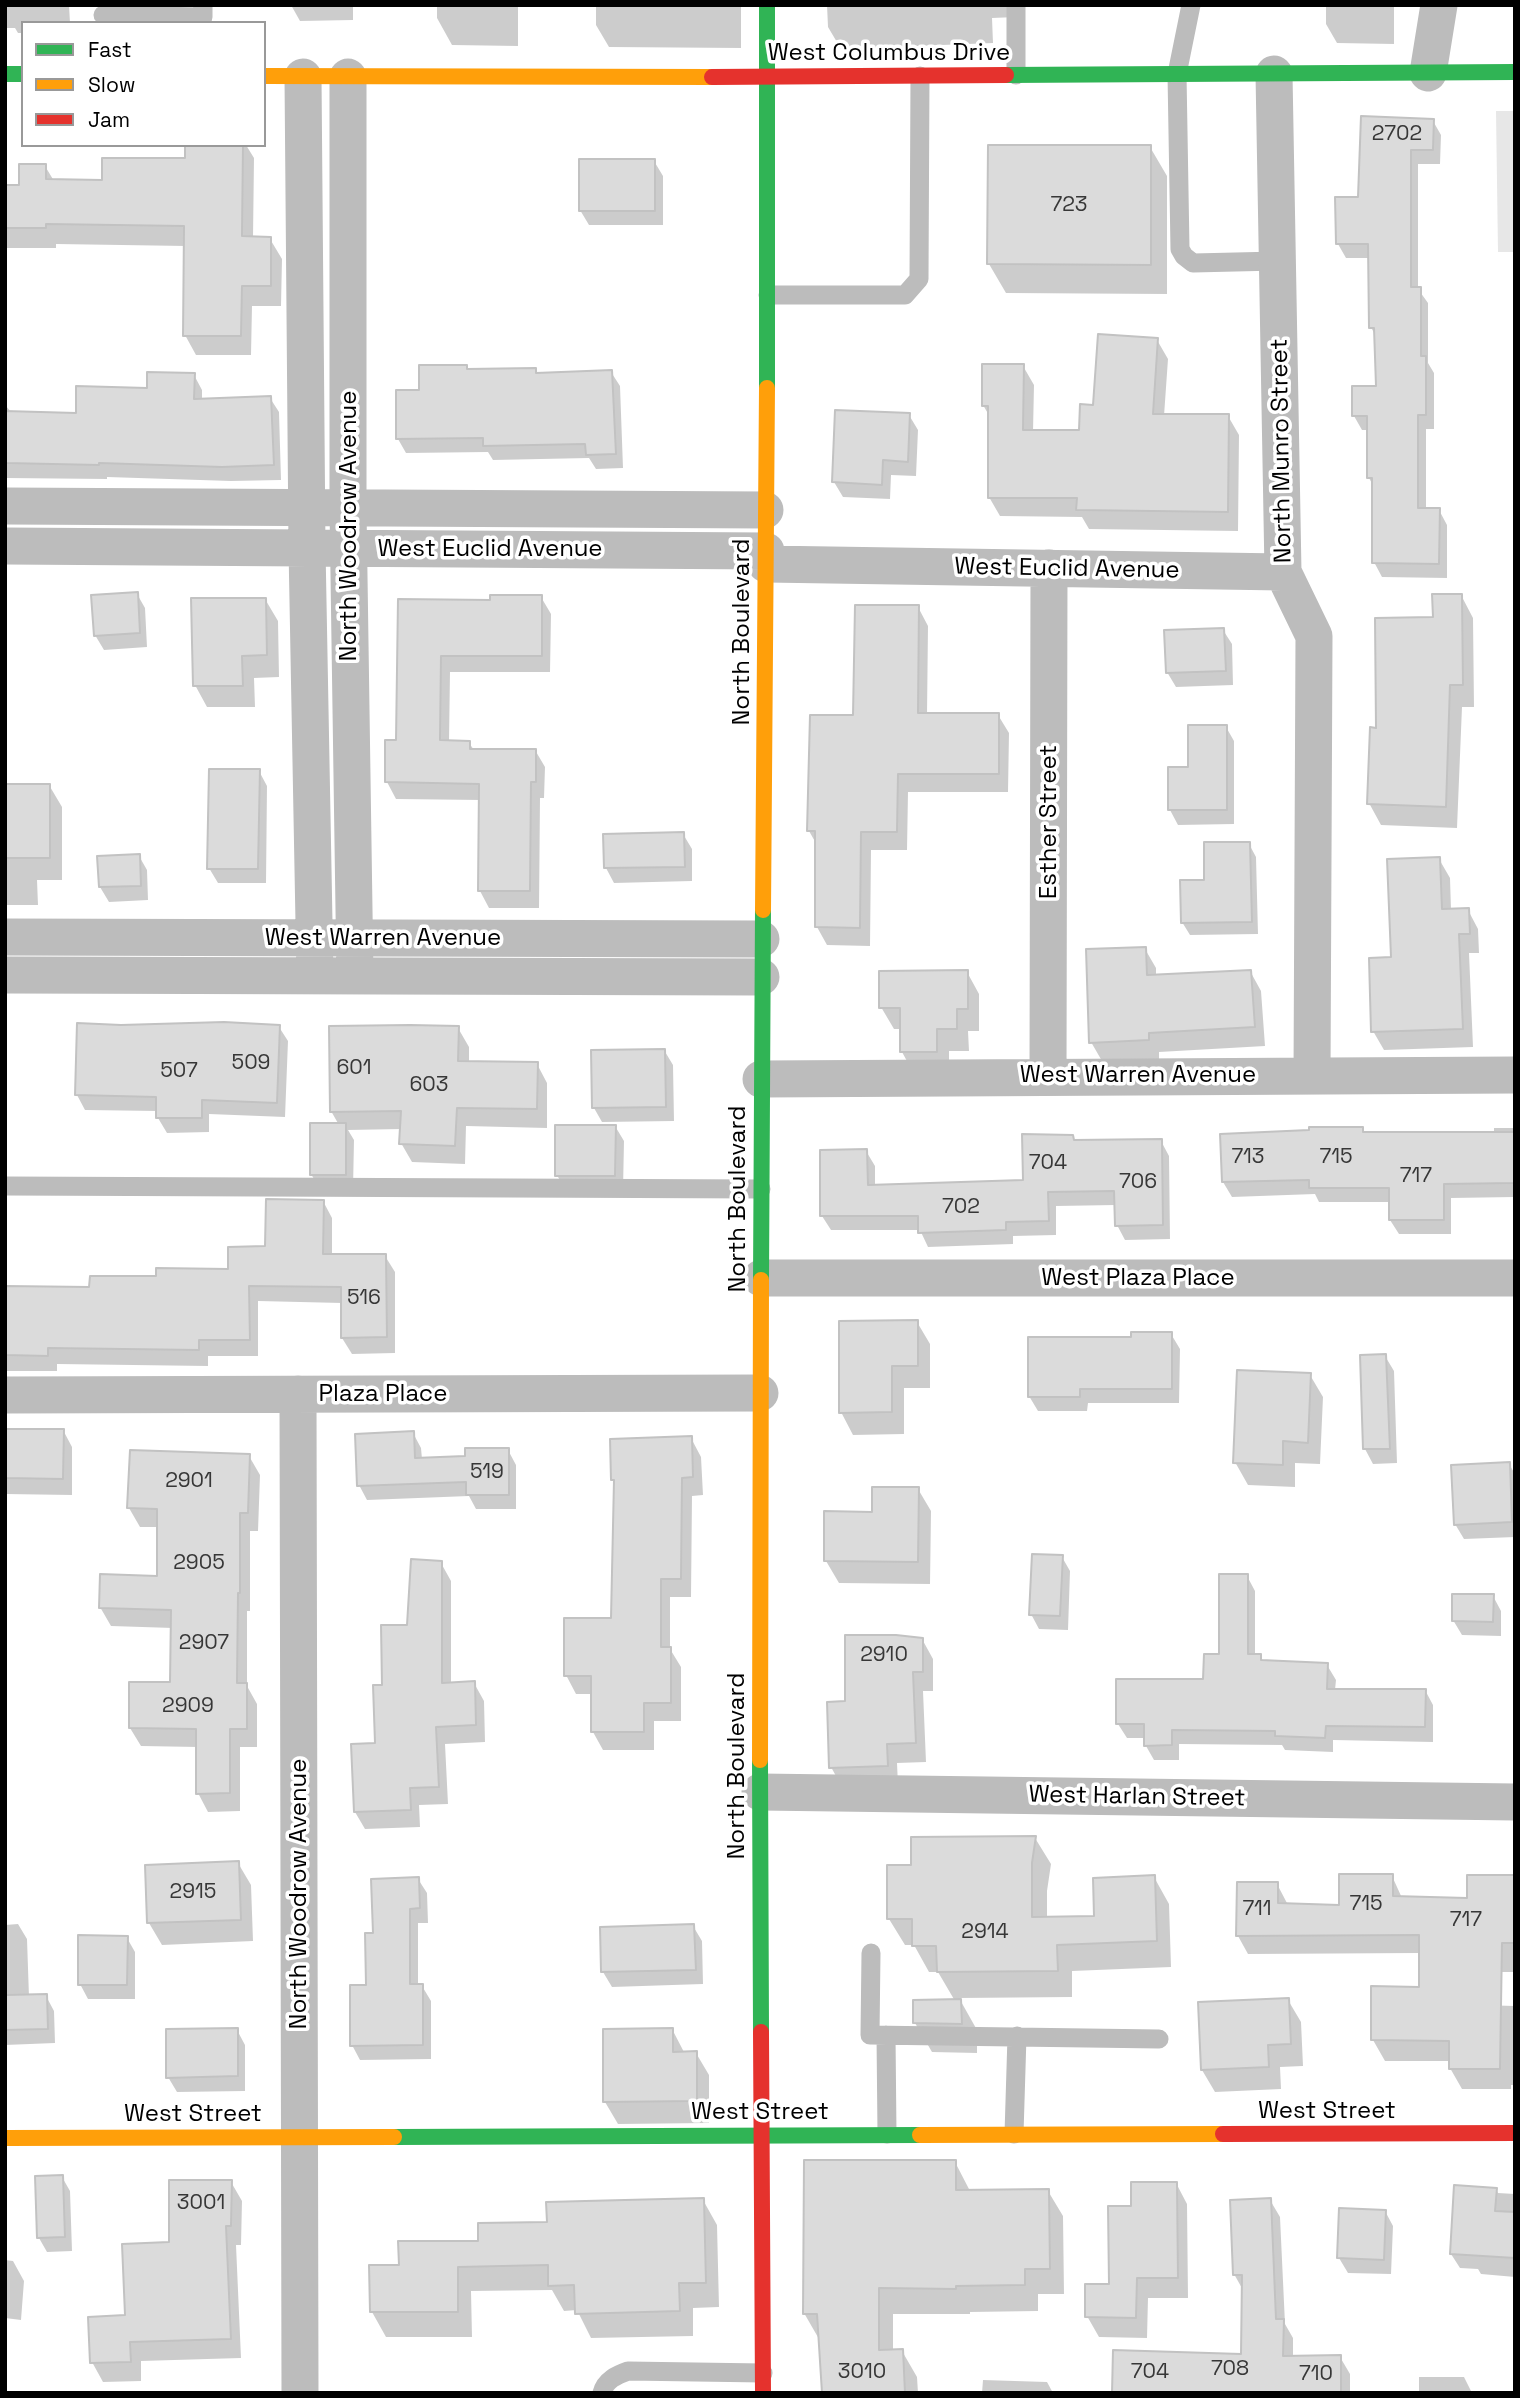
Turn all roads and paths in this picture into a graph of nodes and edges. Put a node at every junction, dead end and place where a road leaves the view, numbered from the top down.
1 (203, 5) edge
2 (767, 5) edge
3 (1016, 5) edge
4 (1191, 5) edge
5 (1439, 5) edge
6 (103, 14) edge
7 (1515, 72) edge
8 (1428, 73) junction
9 (1177, 74) junction
10 (1275, 74) junction
11 (1016, 75) junction
12 (266, 76) edge
13 (920, 76) junction
14 (303, 77) junction
15 (348, 77) junction
16 (767, 77) junction
17 (1278, 261) junction
18 (768, 295) junction
19 (5, 506) edge
20 (306, 508) junction
21 (348, 509) junction
22 (765, 510) junction
23 (5, 545) edge
24 (307, 548) junction
25 (349, 549) junction
26 (766, 558) junction
27 (1049, 568) junction
28 (1283, 572) junction
29 (5, 937) edge
30 (314, 938) junction
31 (354, 939) junction
32 (761, 939) junction
33 (5, 975) edge
34 (315, 976) junction
35 (355, 976) junction
36 (761, 977) junction
37 (1312, 1074) junction
38 (1515, 1075) edge
39 (1048, 1076) junction
40 (761, 1079) junction
41 (5, 1186) edge
42 (761, 1189) junction
43 (761, 1278) junction
44 (1515, 1278) edge
45 (760, 1393) junction
46 (298, 1394) junction
47 (5, 1395) edge
48 (760, 1791) junction
49 (1515, 1802) edge
50 (871, 1953) dead end
51 (886, 2035) junction
52 (1017, 2036) junction
53 (1159, 2039) dead end
54 (1515, 2133) edge
55 (887, 2134) junction
56 (1014, 2134) junction
57 (762, 2135) junction
58 (300, 2137) junction
59 (5, 2138) edge
60 (763, 2372) junction
61 (300, 2393) edge
62 (603, 2393) edge
63 (763, 2393) edge

1 - 6 lane
2 - 16 street, North Boulevard
3 - 11 lane
4 - 9 lane
5 - 8 street
7 - 8 street, West Columbus Drive
8 - 10 street, West Columbus Drive
9 - 10 street, West Columbus Drive
9 - 11 street, West Columbus Drive
9 - 17 lane
10 - 17 street, North Munro Street
11 - 13 street, West Columbus Drive
12 - 14 street, West Columbus Drive
13 - 16 street, West Columbus Drive
13 - 18 lane
14 - 15 street, West Columbus Drive
14 - 20 street, North Woodrow Avenue
15 - 16 street, West Columbus Drive
15 - 21 street, North Woodrow Avenue
16 - 18 street, North Boulevard
17 - 28 street, North Munro Street
18 - 22 street, North Boulevard
19 - 20 street, West Euclid Avenue
20 - 21 street, West Euclid Avenue
20 - 24 street, North Woodrow Avenue
21 - 22 street, West Euclid Avenue
21 - 25 street, North Woodrow Avenue
22 - 26 street, North Boulevard
23 - 24 street, West Euclid Avenue
24 - 25 street, West Euclid Avenue
24 - 30 street, North Woodrow Avenue
25 - 26 street, West Euclid Avenue
25 - 31 street, North Woodrow Avenue
26 - 27 street, West Euclid Avenue
26 - 32 street, North Boulevard
27 - 28 street, West Euclid Avenue
27 - 39 street, Esther Street
28 - 37 street, North Munro Street
29 - 30 street, West Warren Avenue
30 - 31 street, West Warren Avenue
30 - 34 street, North Woodrow Avenue
31 - 32 street, West Warren Avenue
31 - 35 street, North Woodrow Avenue
32 - 36 street, North Boulevard
33 - 34 street, West Warren Avenue
34 - 35 street, West Warren Avenue
35 - 36 street, West Warren Avenue
36 - 40 street, North Boulevard
37 - 38 street, West Warren Avenue
37 - 39 street, West Warren Avenue
39 - 40 street, West Warren Avenue
40 - 42 street, North Boulevard
41 - 42 lane
42 - 43 street, North Boulevard
43 - 44 street, West Plaza Place
43 - 45 street, North Boulevard
45 - 46 street, Plaza Place
45 - 48 street, North Boulevard
46 - 47 street, Plaza Place
46 - 58 street, North Woodrow Avenue
48 - 49 street, West Harlan Street
48 - 57 street, North Boulevard
50 - 51 lane
51 - 52 lane
51 - 55 lane
52 - 53 lane
52 - 56 lane
54 - 56 street, West Street
55 - 56 street, West Street
55 - 57 street, West Street
57 - 58 street, West Street
57 - 60 street, North Boulevard
58 - 59 street, West Street
58 - 61 street, North Woodrow Avenue
60 - 62 lane
60 - 63 street, North Boulevard

